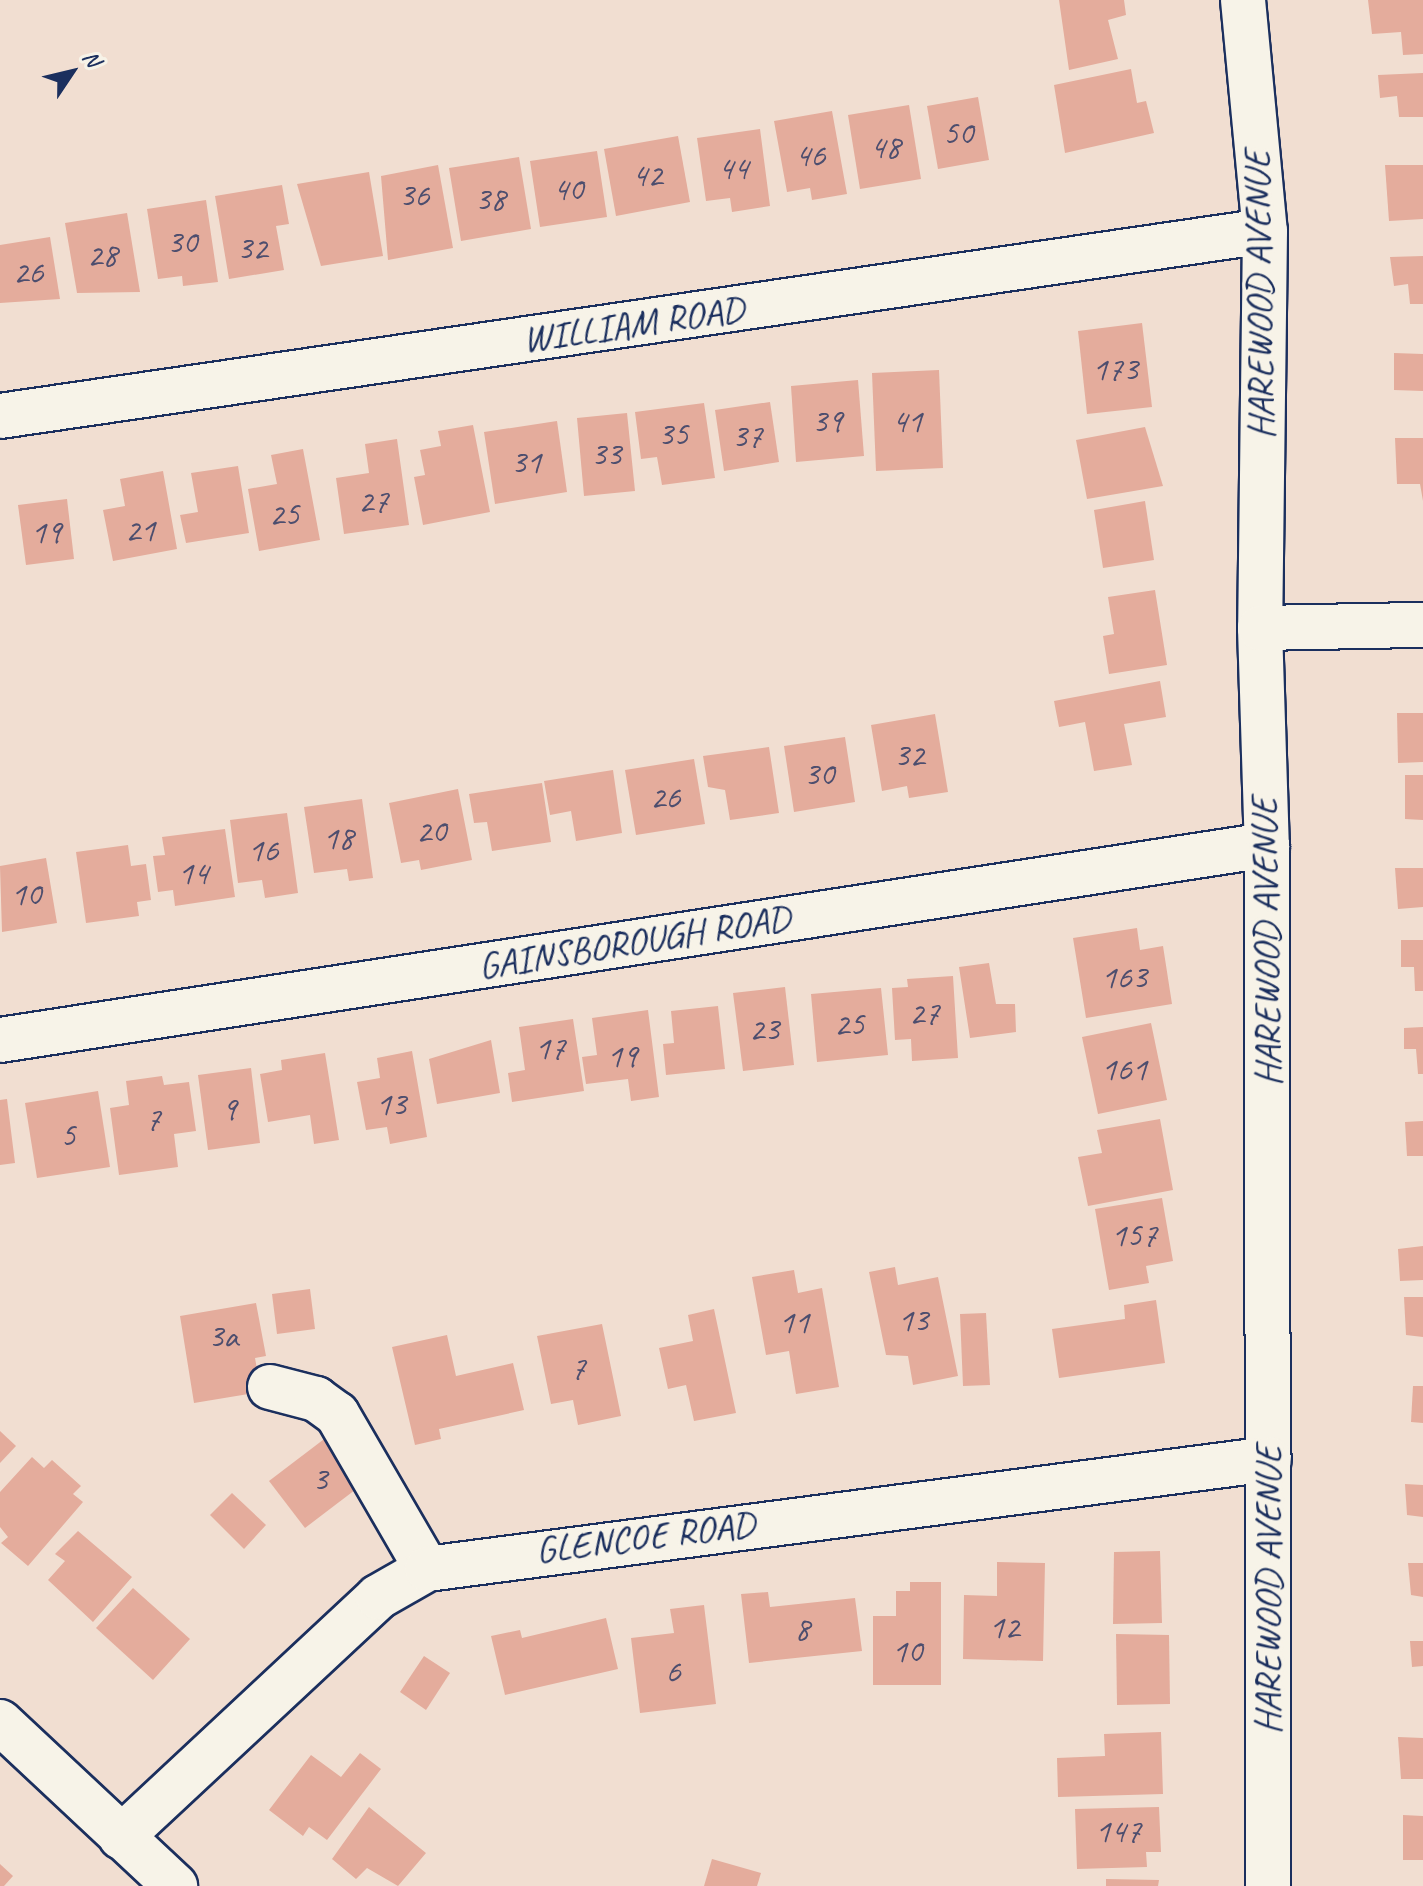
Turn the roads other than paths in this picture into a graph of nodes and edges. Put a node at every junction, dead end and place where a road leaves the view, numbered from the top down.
1 (1243, 0) edge
2 (1265, 231) junction
3 (0, 416) edge
4 (1423, 625) edge
5 (1260, 628) junction
6 (1267, 845) junction
7 (0, 1040) edge
8 (270, 1387) dead end
9 (1269, 1459) junction
10 (427, 1569) junction
11 (0, 1722) edge
12 (121, 1837) junction
13 (175, 1886) edge
14 (1268, 1886) edge

1 - 2 street, HAREWOOD AVENUE
2 - 3 street, WILLIAM ROAD
2 - 5 street, HAREWOOD AVENUE
4 - 5 street
5 - 6 street, HAREWOOD AVENUE
6 - 7 street, GAINSBOROUGH ROAD
6 - 9 street, HAREWOOD AVENUE
8 - 10 street
9 - 10 street, GLENCOE ROAD
9 - 14 street, HAREWOOD AVENUE
10 - 12 street, GLENCOE ROAD
11 - 12 street
12 - 13 street

